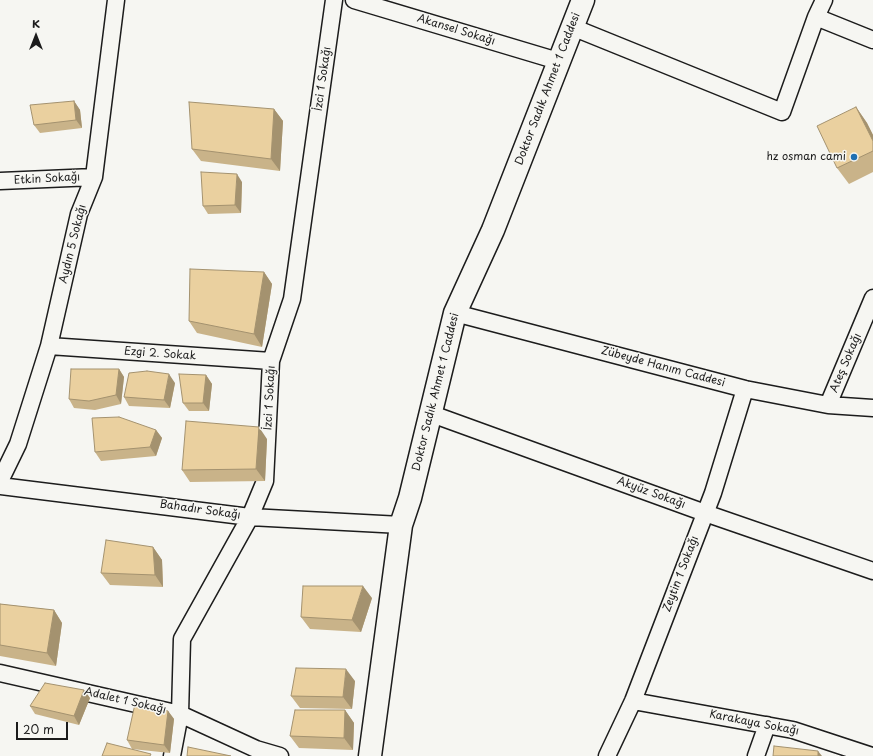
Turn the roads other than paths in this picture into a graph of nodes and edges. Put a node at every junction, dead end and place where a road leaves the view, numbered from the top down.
1 (116, 0) edge
2 (334, 0) edge
3 (354, 0) edge
4 (583, 0) edge
5 (824, 0) edge
6 (816, 17) junction
7 (572, 27) junction
8 (873, 40) edge
9 (558, 61) junction
10 (94, 177) junction
11 (0, 181) edge
12 (873, 298) edge
13 (455, 313) junction
14 (49, 346) junction
15 (272, 361) junction
16 (745, 389) junction
17 (828, 405) junction
18 (873, 408) edge
19 (429, 414) junction
20 (0, 481) edge
21 (0, 486) edge
22 (705, 513) junction
23 (250, 517) junction
24 (401, 525) junction
25 (873, 571) edge
26 (0, 673) edge
27 (633, 701) junction
28 (180, 714) junction
29 (767, 725) junction
30 (256, 753) edge
31 (172, 756) edge
32 (280, 756) edge
33 (370, 756) edge
34 (607, 756) edge
35 (756, 756) edge
36 (872, 756) edge

1 - 10 street, Aydın 5 Sokağı
2 - 15 street, İzci 1 Sokağı
3 - 9 street, Akansel Sokağı
4 - 7 street, Doktor Sadık Ahmet 1 Caddesi
5 - 6 street
6 - 7 street
6 - 8 street
7 - 9 street, Doktor Sadık Ahmet 1 Caddesi
9 - 13 street, Doktor Sadık Ahmet 1 Caddesi
10 - 11 street, Etkin Sokağı
10 - 14 street, Aydın 5 Sokağı
12 - 17 street, Ateş Sokağı
13 - 16 street, Zübeyde Hanım Caddesi
13 - 19 street, Doktor Sadık Ahmet 1 Caddesi
14 - 15 street, Ezgi 2. Sokak
14 - 20 street, Aydın 5 Sokağı
15 - 23 street, İzci 1 Sokağı
16 - 17 street, Zübeyde Hanım Caddesi
16 - 22 street, Zeytin 1 Sokağı
17 - 18 street, Zübeyde Hanım Caddesi
19 - 22 street, Akyüz Sokağı
19 - 24 street, Doktor Sadık Ahmet 1 Caddesi
21 - 23 street, Bahadır Sokağı
22 - 25 street, Akyüz Sokağı
22 - 27 street, Zeytin 1 Sokağı
23 - 24 street, Bahadır Sokağı
23 - 28 street, İzci 1 Sokağı
24 - 33 street, Doktor Sadık Ahmet 1 Caddesi
26 - 28 street, Adalet 1 Sokağı
27 - 29 street, Karakaya Sokağı
27 - 34 street, Zeytin 1 Sokağı
28 - 30 street, Adalet 1 Sokağı
28 - 31 street, İzci 1 Sokağı
29 - 35 street
29 - 36 street, Karakaya Sokağı
30 - 32 street, Adalet 1 Sokağı

